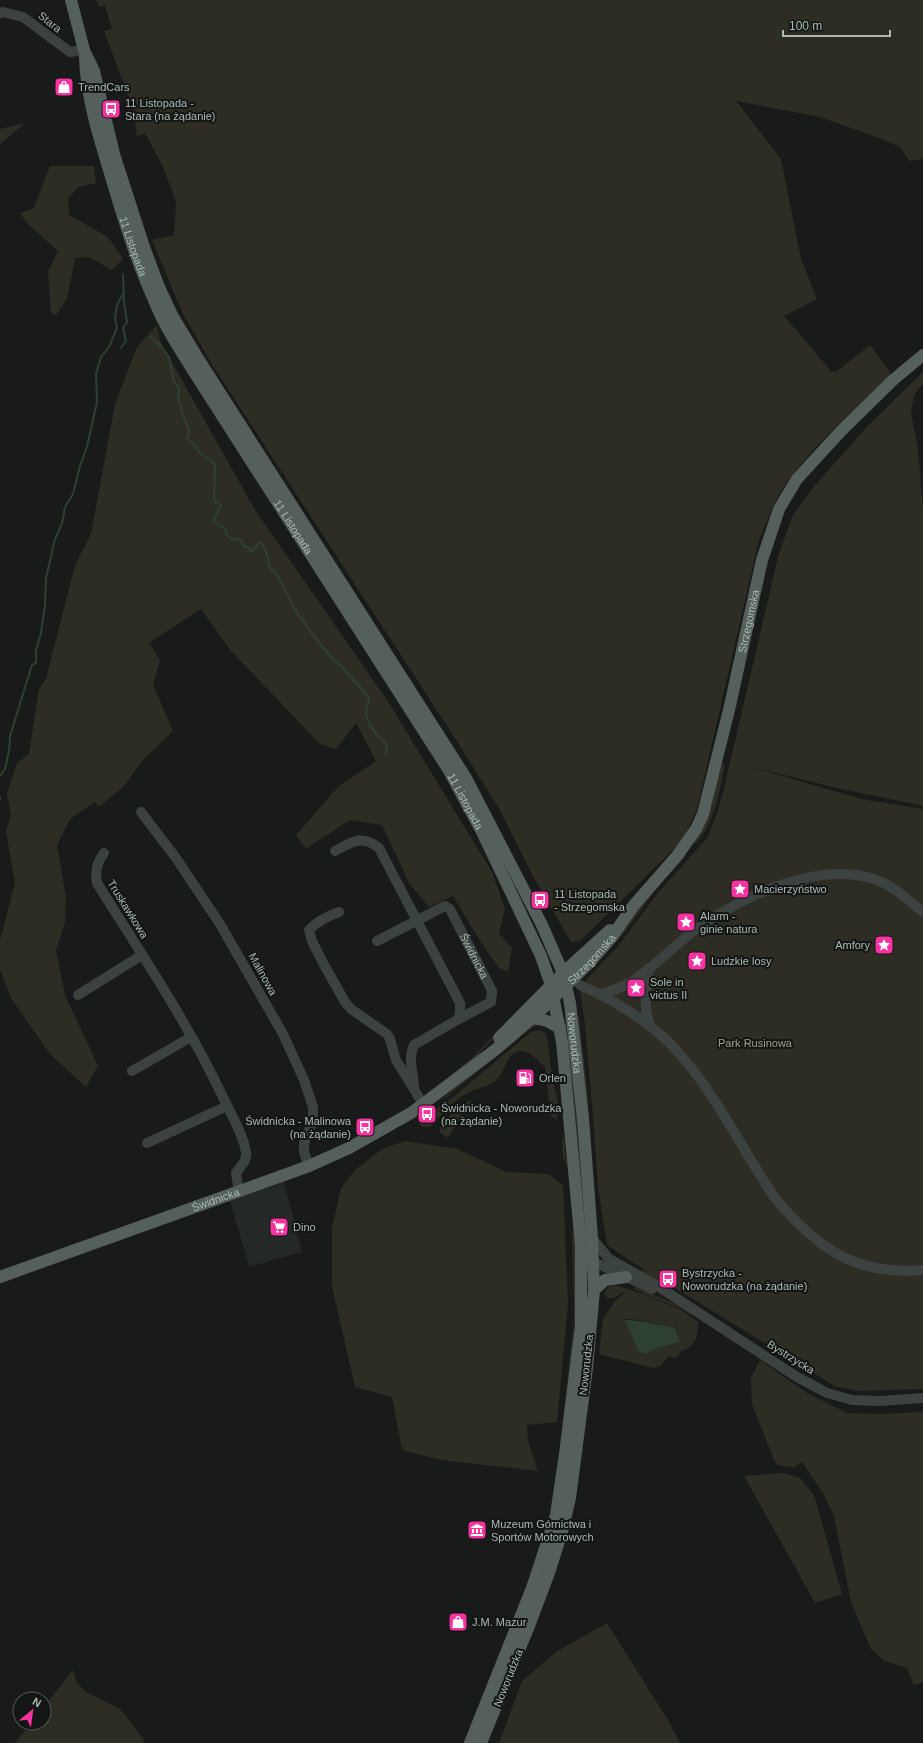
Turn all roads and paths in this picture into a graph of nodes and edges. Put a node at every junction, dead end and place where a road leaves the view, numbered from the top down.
1 (71, 0) edge
2 (0, 13) edge
3 (84, 50) junction
4 (923, 355) edge
5 (141, 812) dead end
6 (335, 851) dead end
7 (104, 853) dead end
8 (339, 912) dead end
9 (923, 912) edge
10 (624, 918) junction
11 (417, 920) junction
12 (376, 941) dead end
13 (142, 954) junction
14 (555, 954) junction
15 (577, 959) junction
16 (649, 968) junction
17 (564, 979) junction
18 (580, 986) dead end
19 (553, 990) junction
20 (600, 994) junction
21 (78, 995) dead end
22 (532, 1018) junction
23 (457, 1020) junction
24 (651, 1027) junction
25 (560, 1028) junction
26 (191, 1037) junction
27 (132, 1071) dead end
28 (467, 1071) junction
29 (414, 1088) junction
30 (424, 1104) junction
31 (227, 1106) junction
32 (147, 1143) dead end
33 (309, 1166) junction
34 (239, 1192) junction
35 (592, 1238) junction
36 (581, 1245) junction
37 (609, 1260) junction
38 (592, 1261) junction
39 (923, 1270) edge
40 (581, 1272) junction
41 (0, 1277) edge
42 (626, 1277) junction
43 (660, 1289) junction
44 (594, 1290) junction
45 (923, 1398) edge
46 (470, 1743) edge
47 (482, 1743) edge

1 - 3 main road, 11 Listopada
2 - 3 street, Stara
3 - 14 main road, 11 Listopada
3 - 19 main road, 11 Listopada
4 - 10 main road, Strzegomska
5 - 33 street, Malinowa
6 - 11 street
7 - 13 street, Truskawkowa
8 - 29 street, Świdnicka
9 - 16 street
10 - 15 main road, Strzegomska
10 - 17 main road, Strzegomska
11 - 12 street, Świdnicka
11 - 23 street
11 - 23 street, Świdnicka
13 - 21 street, Truskawkowa
13 - 26 street, Truskawkowa
14 - 15 main road
14 - 17 main road, 11 Listopada
15 - 17 main road, Strzegomska
16 - 20 street
16 - 24 street
17 - 19 main road, Świdnicka
17 - 35 main road, Noworudzka
18 - 20 street
19 - 22 main road, Świdnicka
19 - 25 main road, Noworudzka
19 - 28 main road, Świdnicka
20 - 24 street
22 - 25 main road
22 - 28 main road, Świdnicka
23 - 29 street, Świdnicka
24 - 39 street
25 - 36 main road, Noworudzka
26 - 27 street
26 - 31 street, Truskawkowa
28 - 30 main road, Świdnicka
29 - 30 street, Świdnicka
30 - 33 main road, Świdnicka
31 - 32 street
31 - 34 street, Truskawkowa
33 - 34 main road, Świdnicka
34 - 41 main road, Świdnicka
35 - 37 street, Bystrzycka
35 - 38 main road, Noworudzka
36 - 38 street
36 - 40 main road, Noworudzka
37 - 38 street, Bystrzycka
37 - 43 street, Bystrzycka
38 - 40 street
38 - 42 street, Bystrzycka
38 - 44 main road, Noworudzka
40 - 46 main road, Noworudzka
42 - 43 street, Bystrzycka
42 - 44 main road
43 - 45 street, Bystrzycka
44 - 47 main road, Noworudzka

